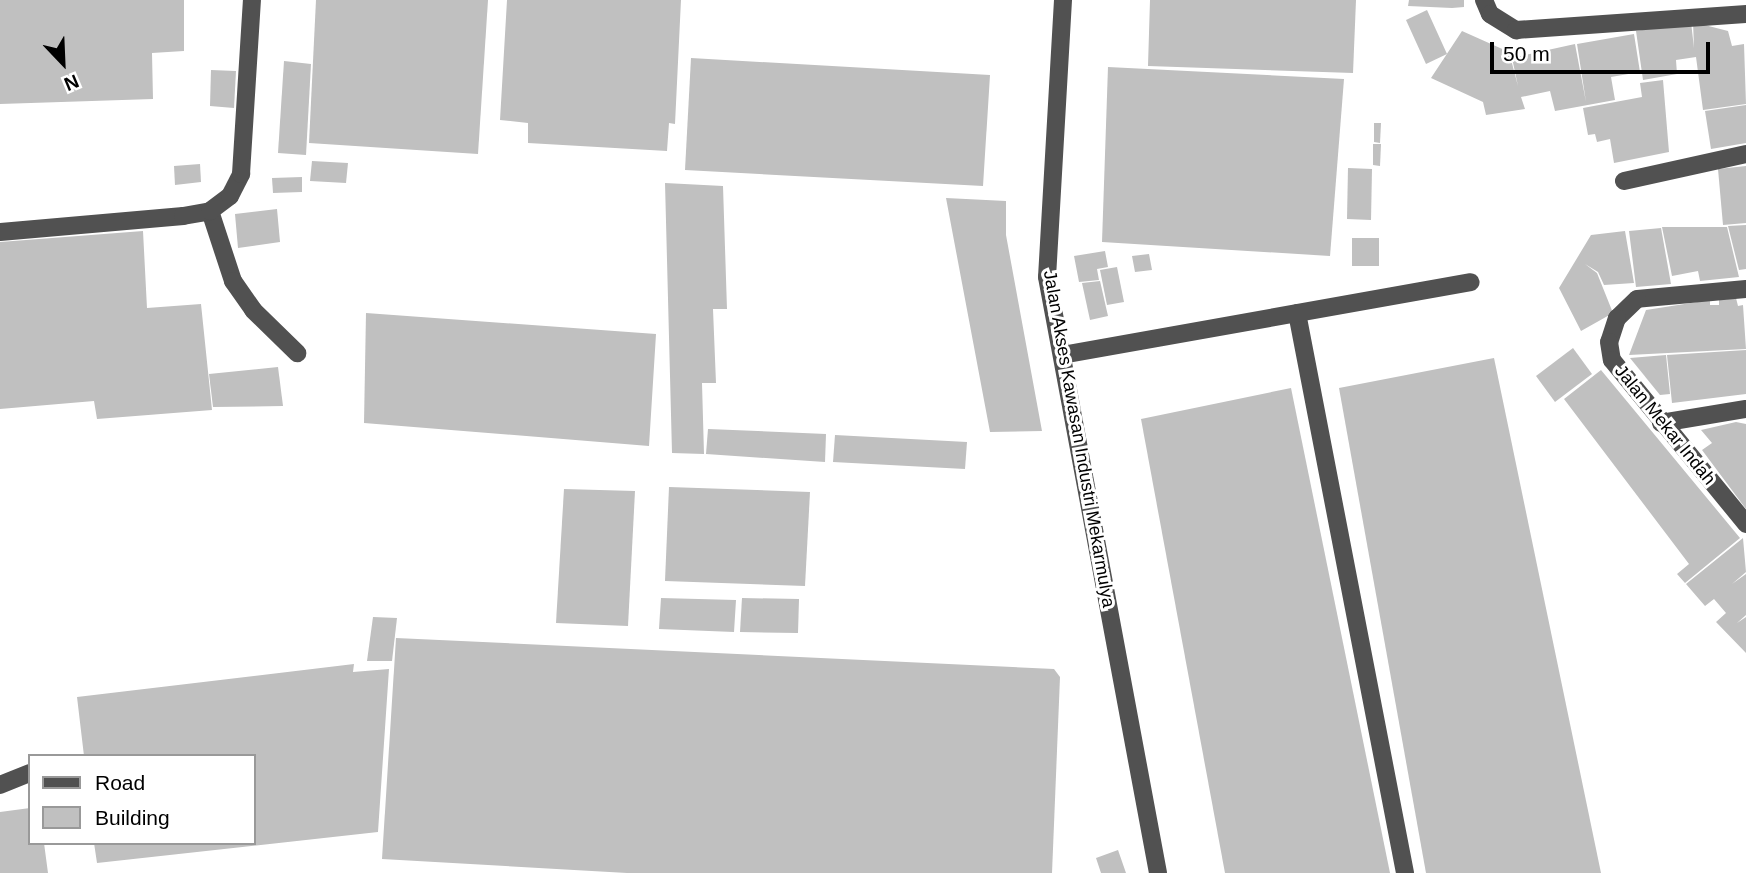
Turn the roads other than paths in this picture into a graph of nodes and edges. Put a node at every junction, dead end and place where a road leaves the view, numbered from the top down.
1 (252, 0) edge
2 (1063, 0) edge
3 (1484, 0) edge
4 (1746, 14) edge
5 (1746, 154) edge
6 (1624, 181) dead end
7 (210, 211) junction
8 (0, 232) edge
9 (1471, 282) dead end
10 (1746, 289) edge
11 (1297, 313) junction
12 (297, 353) dead end
13 (1062, 355) junction
14 (1746, 409) edge
15 (1661, 422) junction
16 (1746, 524) edge
17 (28, 774) edge
18 (0, 785) edge
19 (1158, 873) edge
20 (1405, 873) edge

1 - 7 street
2 - 13 street, Jalan Akses Kawasan Industri Mekarmulya
3 - 4 street
5 - 6 street
7 - 8 street
7 - 12 street
9 - 11 street
10 - 15 street, Jalan Mekar Indah
11 - 13 street
11 - 20 street
13 - 19 street, Jalan Akses Kawasan Industri Mekarmulya
14 - 15 street
15 - 16 street, Jalan Mekar Indah
17 - 18 street

